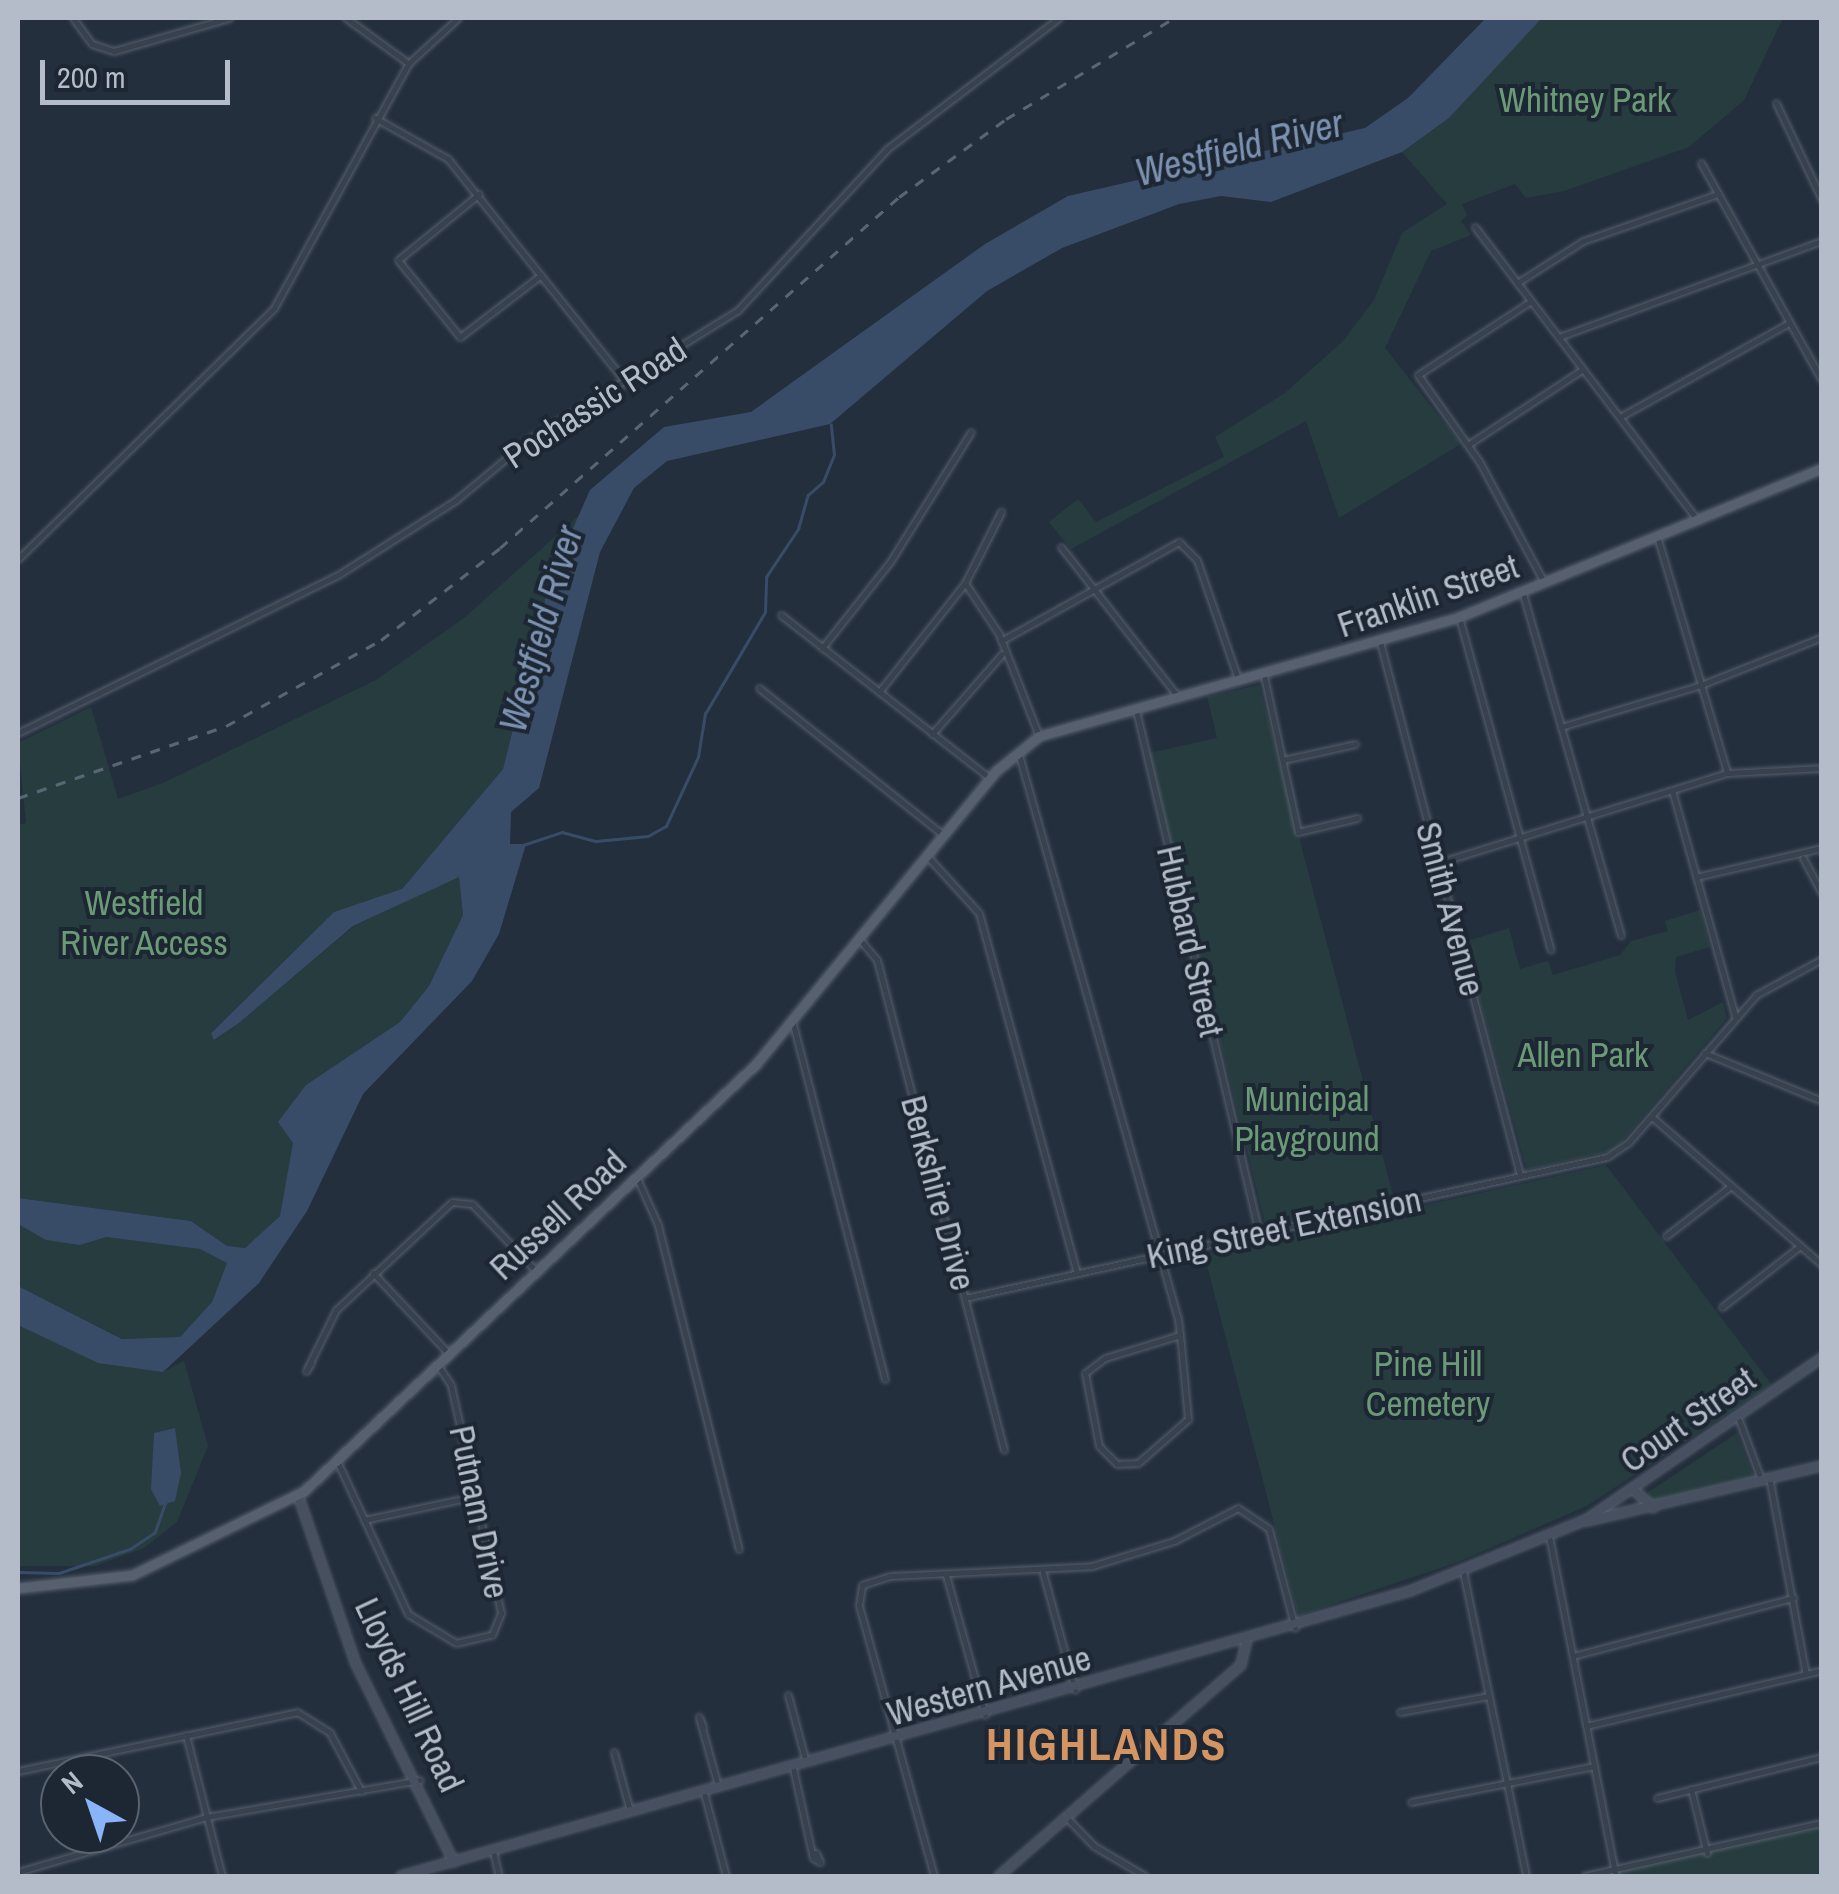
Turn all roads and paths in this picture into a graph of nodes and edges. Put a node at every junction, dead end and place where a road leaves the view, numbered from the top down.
1 (73, 18) edge
2 (229, 18) edge
3 (346, 18) edge
4 (458, 18) edge
5 (1060, 18) edge
6 (408, 64) junction
7 (1776, 103) dead end
8 (375, 118) junction
9 (1700, 163) dead end
10 (479, 194) junction
11 (1718, 194) junction
12 (1822, 200) edge
13 (1475, 226) dead end
14 (1822, 241) edge
15 (1758, 264) junction
16 (541, 275) junction
17 (1518, 283) junction
18 (1531, 301) junction
19 (1789, 323) junction
20 (1559, 338) junction
21 (1584, 369) junction
22 (1822, 380) edge
23 (627, 384) junction
24 (1620, 417) junction
25 (970, 432) dead end
26 (1469, 444) junction
27 (1822, 468) edge
28 (1696, 518) junction
29 (1657, 535) junction
30 (1061, 547) dead end
31 (18, 559) edge
32 (974, 566) junction
33 (965, 583) junction
34 (1546, 584) junction
35 (1093, 588) junction
36 (1523, 594) junction
37 (781, 615) dead end
38 (1459, 618) junction
39 (1822, 637) edge
40 (1001, 641) junction
41 (1380, 642) junction
42 (822, 648) junction
43 (1002, 652) junction
44 (1264, 676) junction
45 (1240, 682) junction
46 (1701, 685) junction
47 (759, 688) dead end
48 (879, 692) junction
49 (1178, 698) junction
50 (1135, 708) junction
51 (1561, 726) junction
52 (18, 733) edge
53 (932, 734) junction
54 (1039, 736) junction
55 (1355, 744) dead end
56 (1018, 750) junction
57 (1282, 760) junction
58 (1822, 768) edge
59 (1727, 772) junction
60 (990, 778) junction
61 (1672, 790) junction
62 (1587, 816) junction
63 (1357, 818) dead end
64 (944, 836) junction
65 (1520, 836) junction
66 (1822, 848) edge
67 (928, 857) junction
68 (1803, 858) junction
69 (1438, 862) junction
70 (1696, 878) junction
71 (1822, 893) edge
72 (1622, 935) dead end
73 (861, 941) junction
74 (1551, 950) dead end
75 (1821, 959) edge
76 (1735, 1016) junction
77 (793, 1024) junction
78 (1704, 1053) junction
79 (1822, 1102) edge
80 (1652, 1117) junction
81 (1520, 1175) junction
82 (638, 1178) junction
83 (1731, 1186) junction
84 (1259, 1233) junction
85 (1666, 1236) dead end
86 (1800, 1246) junction
87 (1160, 1255) junction
88 (1822, 1265) edge
89 (538, 1272) junction
90 (374, 1274) junction
91 (1076, 1274) junction
92 (965, 1298) junction
93 (1722, 1308) dead end
94 (1180, 1336) junction
95 (450, 1355) junction
96 (1822, 1358) edge
97 (311, 1363) dead end
98 (438, 1366) junction
99 (885, 1379) dead end
100 (1738, 1420) junction
101 (1004, 1450) dead end
102 (337, 1461) junction
103 (1822, 1466) edge
104 (1765, 1478) junction
105 (1635, 1492) junction
106 (298, 1495) junction
107 (476, 1496) junction
108 (1654, 1508) junction
109 (364, 1520) junction
110 (1582, 1522) junction
111 (1549, 1536) junction
112 (739, 1549) dead end
113 (1463, 1570) junction
114 (1043, 1571) junction
115 (946, 1574) junction
116 (18, 1588) edge
117 (1793, 1598) junction
118 (1295, 1628) junction
119 (1246, 1643) junction
120 (1572, 1656) junction
121 (1822, 1670) edge
122 (1806, 1674) junction
123 (1075, 1690) junction
124 (788, 1695) dead end
125 (1488, 1696) junction
126 (1400, 1712) dead end
127 (985, 1716) junction
128 (1586, 1726) junction
129 (702, 1727) dead end
130 (186, 1734) junction
131 (897, 1740) junction
132 (614, 1752) dead end
133 (1822, 1757) edge
134 (807, 1765) junction
135 (1594, 1766) junction
136 (793, 1768) junction
137 (18, 1771) edge
138 (420, 1780) junction
139 (1506, 1783) junction
140 (719, 1789) junction
141 (1691, 1790) junction
142 (361, 1791) junction
143 (704, 1793) junction
144 (1657, 1798) dead end
145 (1410, 1802) dead end
146 (631, 1814) junction
147 (206, 1817) junction
148 (1066, 1817) junction
149 (1822, 1824) edge
150 (493, 1851) junction
151 (816, 1853) dead end
152 (1707, 1853) junction
153 (454, 1862) junction
154 (18, 1872) edge
155 (1616, 1874) edge
156 (1140, 1875) edge
157 (222, 1876) edge
158 (407, 1876) edge
159 (499, 1876) edge
160 (726, 1876) edge
161 (934, 1876) edge
162 (999, 1876) edge
163 (1526, 1876) edge
164 (1584, 1876) edge

1 - 2 street
3 - 6 street
4 - 6 street
5 - 23 street, Pochassic Road
6 - 8 street
7 - 12 street
8 - 10 street
8 - 31 street
9 - 11 street
10 - 16 street
10 - 16 street
11 - 15 street
11 - 17 street
13 - 17 street
14 - 15 street
15 - 19 street
15 - 20 street
16 - 23 street
17 - 18 street
18 - 20 street
18 - 26 street
19 - 22 street
19 - 24 street
20 - 21 street
21 - 24 street
21 - 26 street
23 - 52 street, Pochassic Road
24 - 28 street
25 - 42 street
26 - 34 street
27 - 28 main road, Franklin Street
28 - 29 main road, Franklin Street
29 - 34 main road, Franklin Street
29 - 46 street
30 - 35 street
32 - 32 street
32 - 33 street
33 - 40 street
33 - 48 street
34 - 36 main road, Franklin Street
35 - 40 street
35 - 45 street
35 - 49 street
36 - 38 main road, Franklin Street
36 - 51 street
37 - 42 street
38 - 41 main road, Franklin Street
38 - 65 street
39 - 46 street
40 - 43 street
41 - 44 main road, Franklin Street
41 - 69 street, Smith Avenue
42 - 48 street
43 - 53 street
43 - 54 street
44 - 45 main road, Franklin Street
44 - 57 street
45 - 49 main road, Franklin Street
46 - 51 street
46 - 59 street
47 - 64 street
48 - 53 street
49 - 50 main road, Franklin Street
50 - 54 main road, Franklin Street
50 - 84 street, Hubbard Street
51 - 62 street
53 - 60 street
54 - 56 main road, Russell Road
55 - 57 street
56 - 60 main road, Russell Road
56 - 87 street
57 - 63 street
58 - 59 street
59 - 61 street
60 - 64 main road, Russell Road
61 - 62 street
61 - 70 street
62 - 65 street
62 - 72 street
64 - 67 main road, Russell Road
65 - 69 street
65 - 74 street
66 - 68 street
67 - 73 main road, Russell Road
67 - 91 street
68 - 70 street
68 - 71 street
69 - 81 street, Smith Avenue
70 - 76 street
73 - 77 main road, Russell Road
73 - 92 street, Berkshire Drive
75 - 76 street
76 - 78 street
77 - 82 main road, Russell Road
77 - 99 street
78 - 79 street
78 - 80 street
80 - 81 street, King Street Extension
80 - 83 street
81 - 84 street, King Street Extension
82 - 89 main road, Russell Road
82 - 112 street
83 - 85 street
83 - 86 street
84 - 87 street, King Street Extension
86 - 88 street
86 - 93 street
87 - 91 street, King Street Extension
87 - 94 street
89 - 90 street
89 - 95 main road, Russell Road
90 - 95 street
90 - 97 street
91 - 92 street, King Street Extension
92 - 101 street, Berkshire Drive
94 - 94 street
95 - 98 main road, Russell Road
96 - 100 main road, Court Street
98 - 102 main road, Russell Road
98 - 107 street, Putnam Drive
100 - 104 street
100 - 105 main road, Court Street
102 - 106 main road, Russell Road
102 - 109 street, Putnam Drive
103 - 104 main road
104 - 108 main road
104 - 117 street
105 - 108 main road
105 - 110 main road, Court Street
106 - 116 main road, Russell Road
106 - 138 main road, Lloyds Hill Road
107 - 109 street
107 - 109 street, Putnam Drive
108 - 110 main road
110 - 111 main road, Western Avenue
111 - 113 main road, Western Avenue
111 - 120 street
113 - 118 main road, Western Avenue
113 - 125 street
114 - 115 street
114 - 118 street
114 - 123 street
115 - 127 street
115 - 131 street
117 - 120 street
117 - 122 street
118 - 119 main road, Western Avenue
119 - 123 main road, Western Avenue
119 - 148 main road
120 - 128 street
121 - 122 street
122 - 128 street
123 - 127 main road, Western Avenue
124 - 134 street
125 - 126 street
125 - 139 street
127 - 131 main road, Western Avenue
128 - 135 street
129 - 140 street
130 - 137 street
130 - 142 street
130 - 147 street
131 - 134 main road, Western Avenue
131 - 161 street
132 - 146 street
133 - 141 street
134 - 136 main road, Western Avenue
135 - 139 street
135 - 155 street
136 - 140 main road, Western Avenue
136 - 151 street
138 - 142 street
138 - 153 main road, Lloyds Hill Road
139 - 145 street
139 - 163 street
140 - 143 main road, Western Avenue
141 - 144 street
141 - 152 street
142 - 147 street
143 - 146 main road, Western Avenue
143 - 160 street
146 - 150 main road, Western Avenue
147 - 154 street
147 - 157 street
148 - 156 street
148 - 162 main road
149 - 152 street
150 - 153 main road, Western Avenue
150 - 159 street
152 - 155 street
153 - 158 main road, Western Avenue
155 - 164 street

